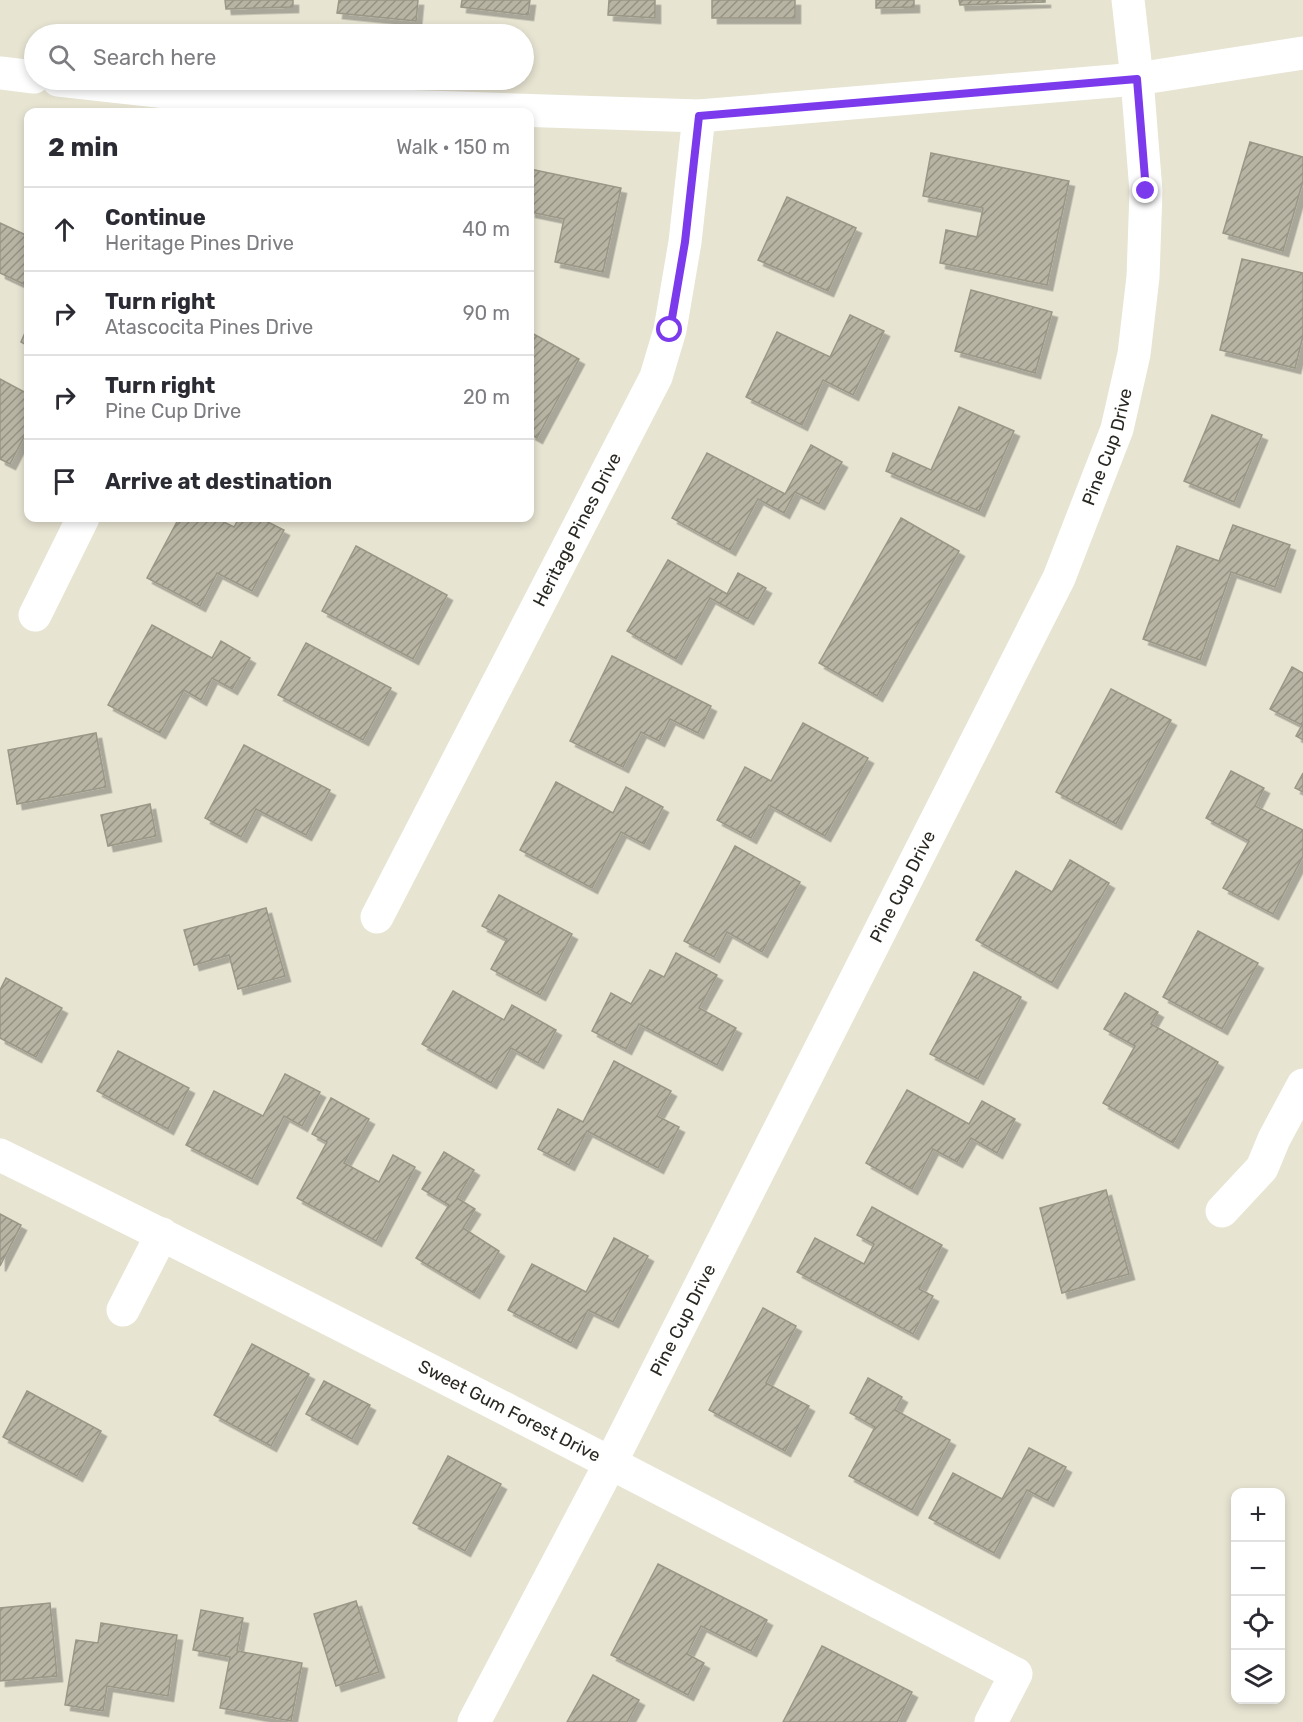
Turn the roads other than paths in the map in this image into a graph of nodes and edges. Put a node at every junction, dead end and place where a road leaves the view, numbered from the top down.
1 (1128, 0) edge
2 (1303, 53) edge
3 (0, 73) edge
4 (24, 76) edge
5 (1137, 79) junction
6 (128, 90) edge
7 (247, 107) edge
8 (297, 108) edge
9 (534, 113) edge
10 (699, 116) junction
11 (81, 522) edge
12 (34, 615) dead end
13 (378, 917) dead end
14 (1303, 1084) edge
15 (0, 1155) edge
16 (1222, 1211) dead end
17 (162, 1234) junction
18 (123, 1310) dead end
19 (611, 1462) junction
20 (474, 1722) edge
21 (991, 1722) edge

1 - 5 street, Pine Cup Drive
2 - 5 street
3 - 4 street
5 - 10 street
5 - 19 street, Pine Cup Drive
6 - 7 street
7 - 8 street
9 - 10 street
10 - 13 street, Heritage Pines Drive
11 - 12 street
14 - 16 street
15 - 17 street, Sweet Gum Forest Drive
17 - 18 street
17 - 19 street, Sweet Gum Forest Drive
19 - 20 street, Pine Cup Drive
19 - 21 street, Sweet Gum Forest Drive

